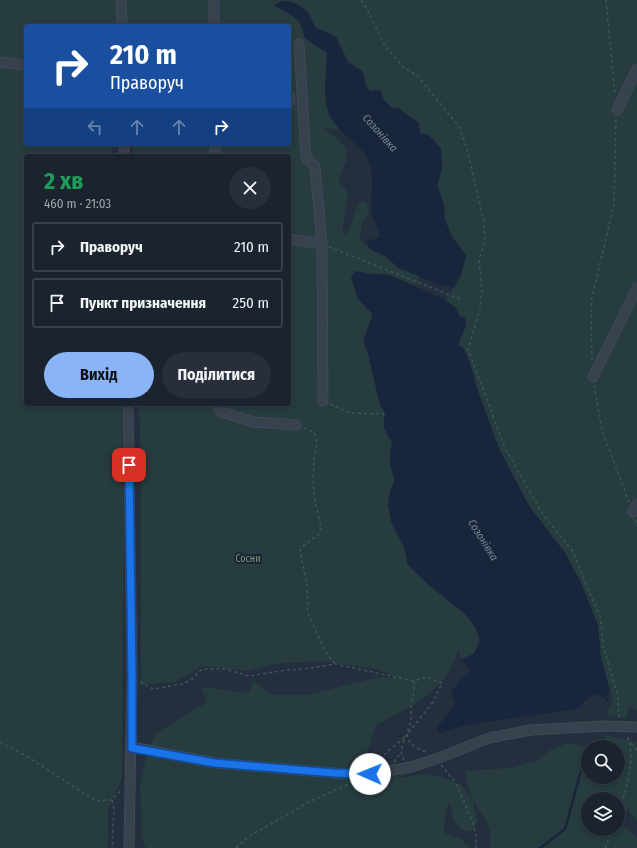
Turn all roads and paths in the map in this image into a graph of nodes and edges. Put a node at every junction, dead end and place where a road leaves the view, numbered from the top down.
1 (121, 0) edge
2 (214, 0) edge
3 (361, 0) edge
4 (606, 0) edge
5 (122, 24) edge
6 (214, 24) edge
7 (299, 44) dead end
8 (0, 62) edge
9 (24, 64) edge
10 (637, 69) edge
11 (615, 95) dead end
12 (617, 110) joint
13 (291, 239) edge
14 (322, 244) junction
15 (637, 288) edge
16 (460, 299) dead end
17 (592, 362) dead end
18 (593, 377) joint
19 (323, 400) joint
20 (128, 406) edge
21 (218, 406) edge
22 (385, 416) dead end
23 (296, 425) joint
24 (635, 508) edge
25 (637, 526) edge
26 (336, 664) junction
27 (132, 677) junction
28 (414, 681) junction
29 (637, 727) edge
30 (625, 728) junction
31 (407, 734) junction
32 (405, 737) junction
33 (0, 742) edge
34 (631, 743) junction
35 (132, 748) junction
36 (637, 750) edge
37 (428, 752) dead end
38 (436, 759) junction
39 (411, 767) junction
40 (370, 774) junction
41 (357, 780) dead end
42 (130, 782) junction
43 (625, 792) edge
44 (112, 800) junction
45 (610, 836) edge
46 (112, 848) edge
47 (129, 848) edge
48 (236, 848) edge
49 (476, 848) edge
50 (605, 848) edge

1 - 5 street
2 - 6 street
3 - 30 path
4 - 11 path
7 - 14 street
8 - 9 street
10 - 12 street
12 - 17 path
13 - 14 street
14 - 16 path
14 - 19 street
15 - 18 street
18 - 24 path
19 - 22 path
20 - 27 street
21 - 23 street
23 - 26 path
24 - 25 path
26 - 27 path
26 - 28 path
27 - 35 street
28 - 31 path
28 - 31 path
29 - 30 street
30 - 34 path
30 - 38 street
31 - 32 path
31 - 37 path
32 - 39 path
32 - 40 path
33 - 44 path
34 - 36 path
34 - 43 path
35 - 40 street
35 - 42 street
38 - 39 street
38 - 49 path
39 - 40 street
41 - 48 path
42 - 44 path
42 - 47 street
44 - 46 path
45 - 50 path

